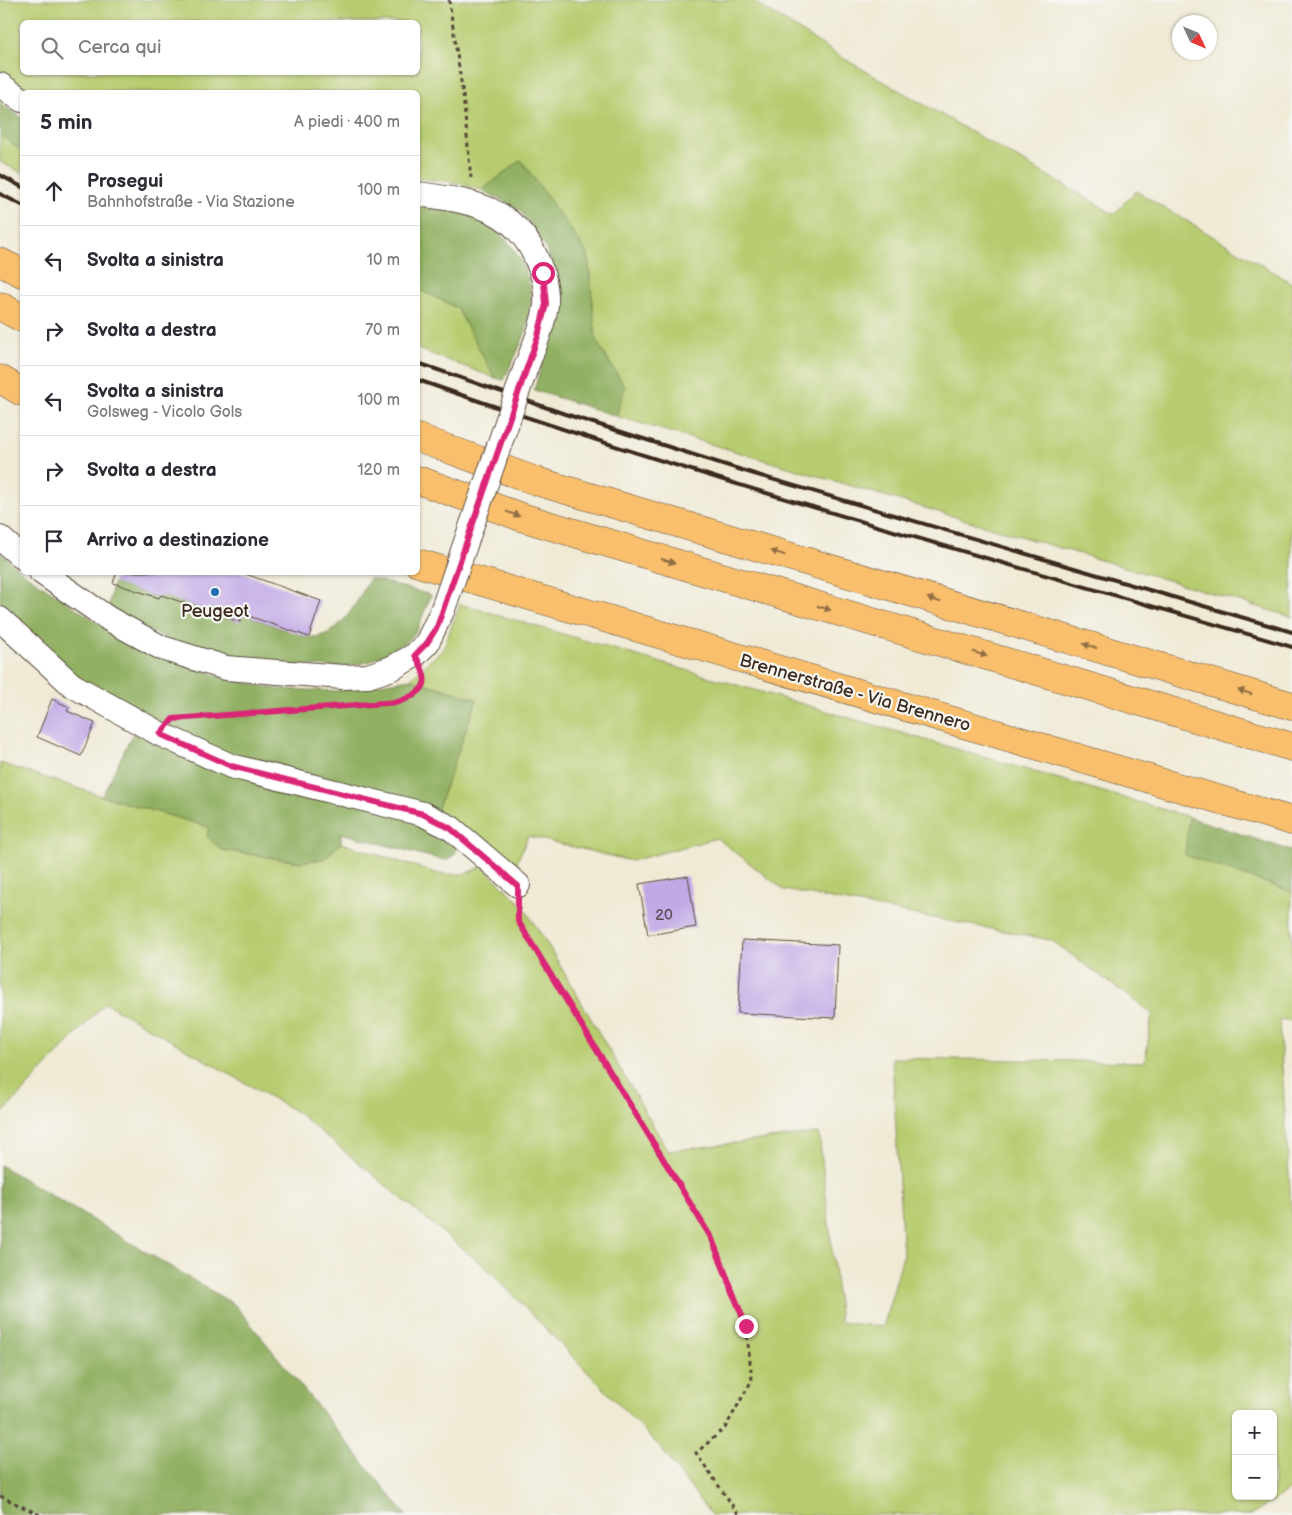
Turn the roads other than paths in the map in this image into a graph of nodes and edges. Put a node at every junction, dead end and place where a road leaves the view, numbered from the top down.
1 (0, 85) edge
2 (20, 99) edge
3 (420, 194) edge
4 (0, 262) edge
5 (20, 272) edge
6 (0, 306) edge
7 (20, 317) edge
8 (0, 379) edge
9 (20, 391) edge
10 (420, 439) edge
11 (420, 481) edge
12 (0, 538) edge
13 (20, 555) edge
14 (420, 564) edge
15 (45, 575) edge
16 (0, 619) edge
17 (1292, 706) edge
18 (1292, 747) edge
19 (1292, 821) edge
20 (518, 886) road end

1 - 2 street
3 - 15 street, bridge
4 - 5 main road
6 - 7 main road
8 - 9 main road
17 -> 10 main road
11 -> 18 main road
12 - 13 street
14 - 19 main road, Brennerstraße - Via Brennero
16 - 20 street

